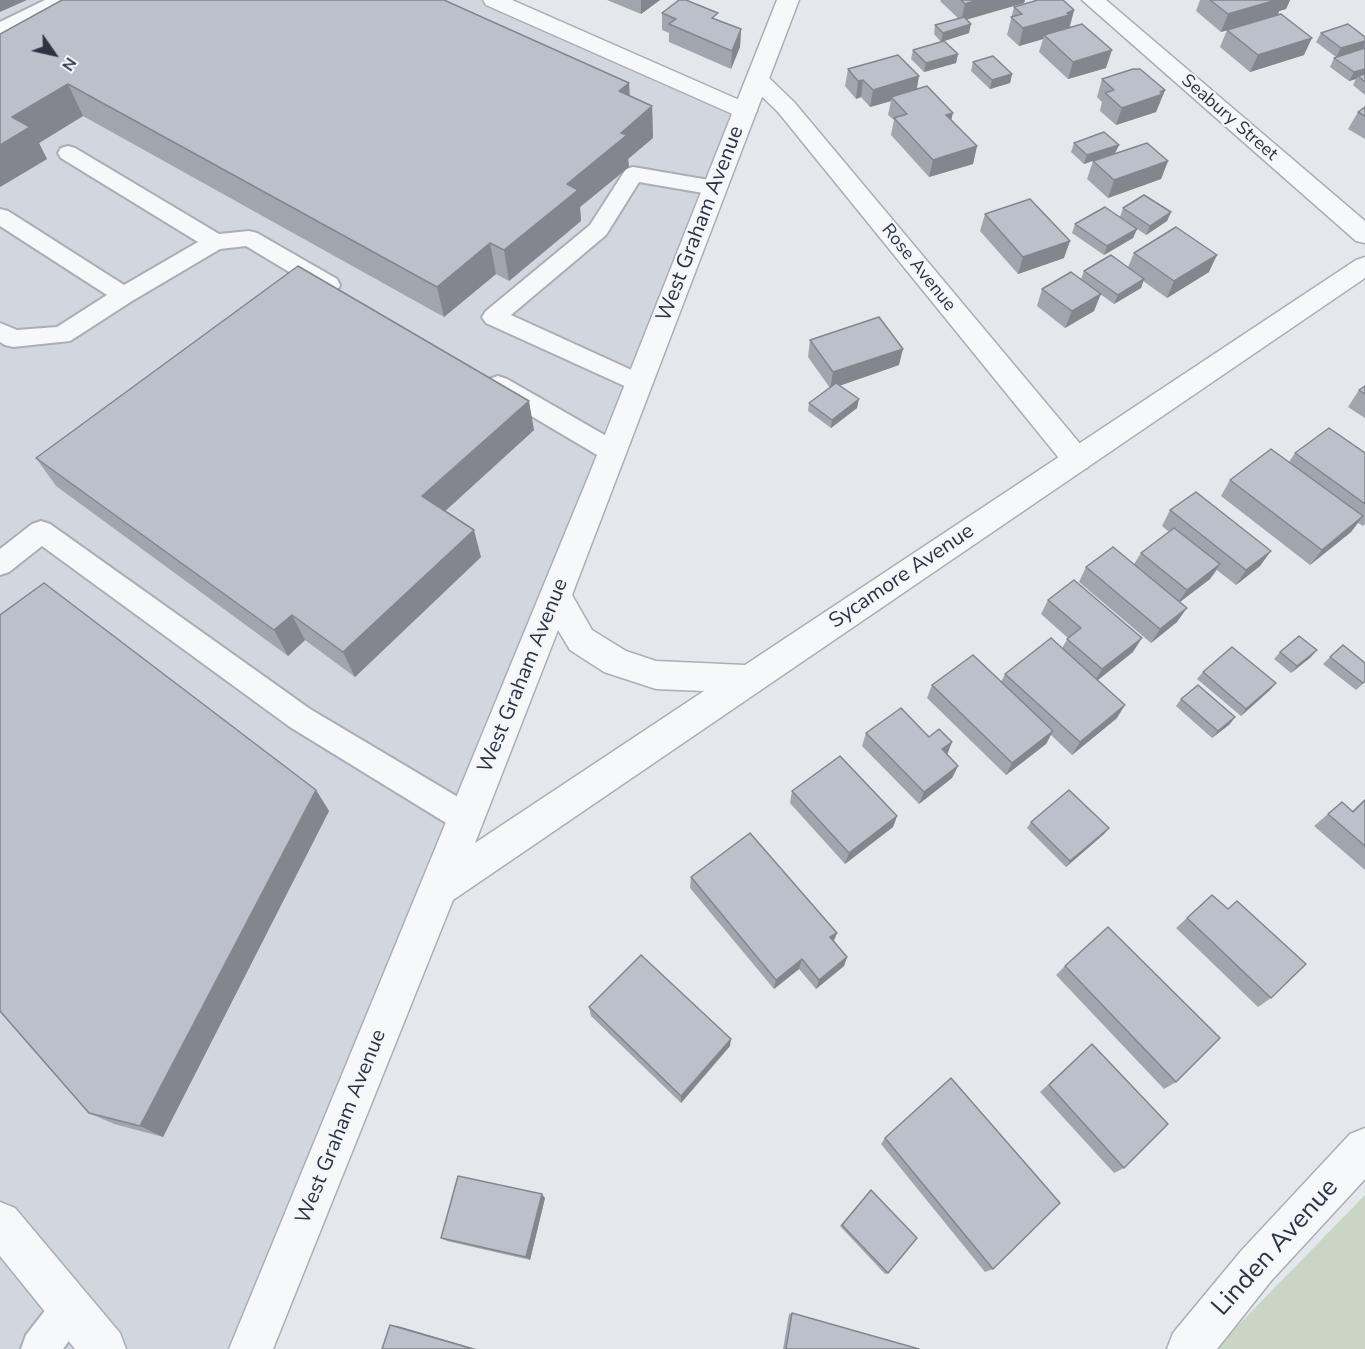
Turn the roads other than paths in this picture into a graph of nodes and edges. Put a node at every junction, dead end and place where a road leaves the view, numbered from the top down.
1 (60, 0) edge
2 (494, 0) edge
3 (788, 0) edge
4 (1093, 0) edge
5 (0, 29) edge
6 (757, 79) junction
7 (745, 111) junction
8 (68, 153) dead end
9 (715, 188) junction
10 (0, 216) edge
11 (1365, 235) edge
12 (215, 242) junction
13 (1365, 266) edge
14 (124, 295) junction
15 (350, 298) edge
16 (0, 331) edge
17 (481, 375) edge
18 (640, 384) junction
19 (613, 453) junction
20 (1077, 460) junction
21 (0, 564) edge
22 (555, 596) junction
23 (750, 679) junction
24 (467, 819) junction
25 (439, 888) junction
26 (1365, 1149) edge
27 (0, 1223) edge
28 (70, 1308) junction
29 (40, 1349) edge
30 (104, 1349) edge
31 (251, 1349) edge
32 (1189, 1349) edge

1 - 5 lane
2 - 7 street
3 - 6 street, West Graham Avenue
4 - 11 street, Seabury Street
6 - 7 street, West Graham Avenue
6 - 20 street, Rose Avenue
7 - 9 street, West Graham Avenue
8 - 12 lane
9 - 18 street, West Graham Avenue
9 - 18 lane
10 - 14 lane
12 - 14 lane
12 - 15 lane
13 - 20 street, Sycamore Avenue
14 - 16 lane
17 - 19 lane
18 - 19 street, West Graham Avenue
19 - 22 street, West Graham Avenue
20 - 23 street, Sycamore Avenue
21 - 24 lane
22 - 23 street
22 - 24 street, West Graham Avenue
23 - 25 street, Sycamore Avenue
24 - 25 street, West Graham Avenue
25 - 31 street, West Graham Avenue
26 - 32 street, Linden Avenue
27 - 28 street
28 - 29 lane
28 - 30 street

